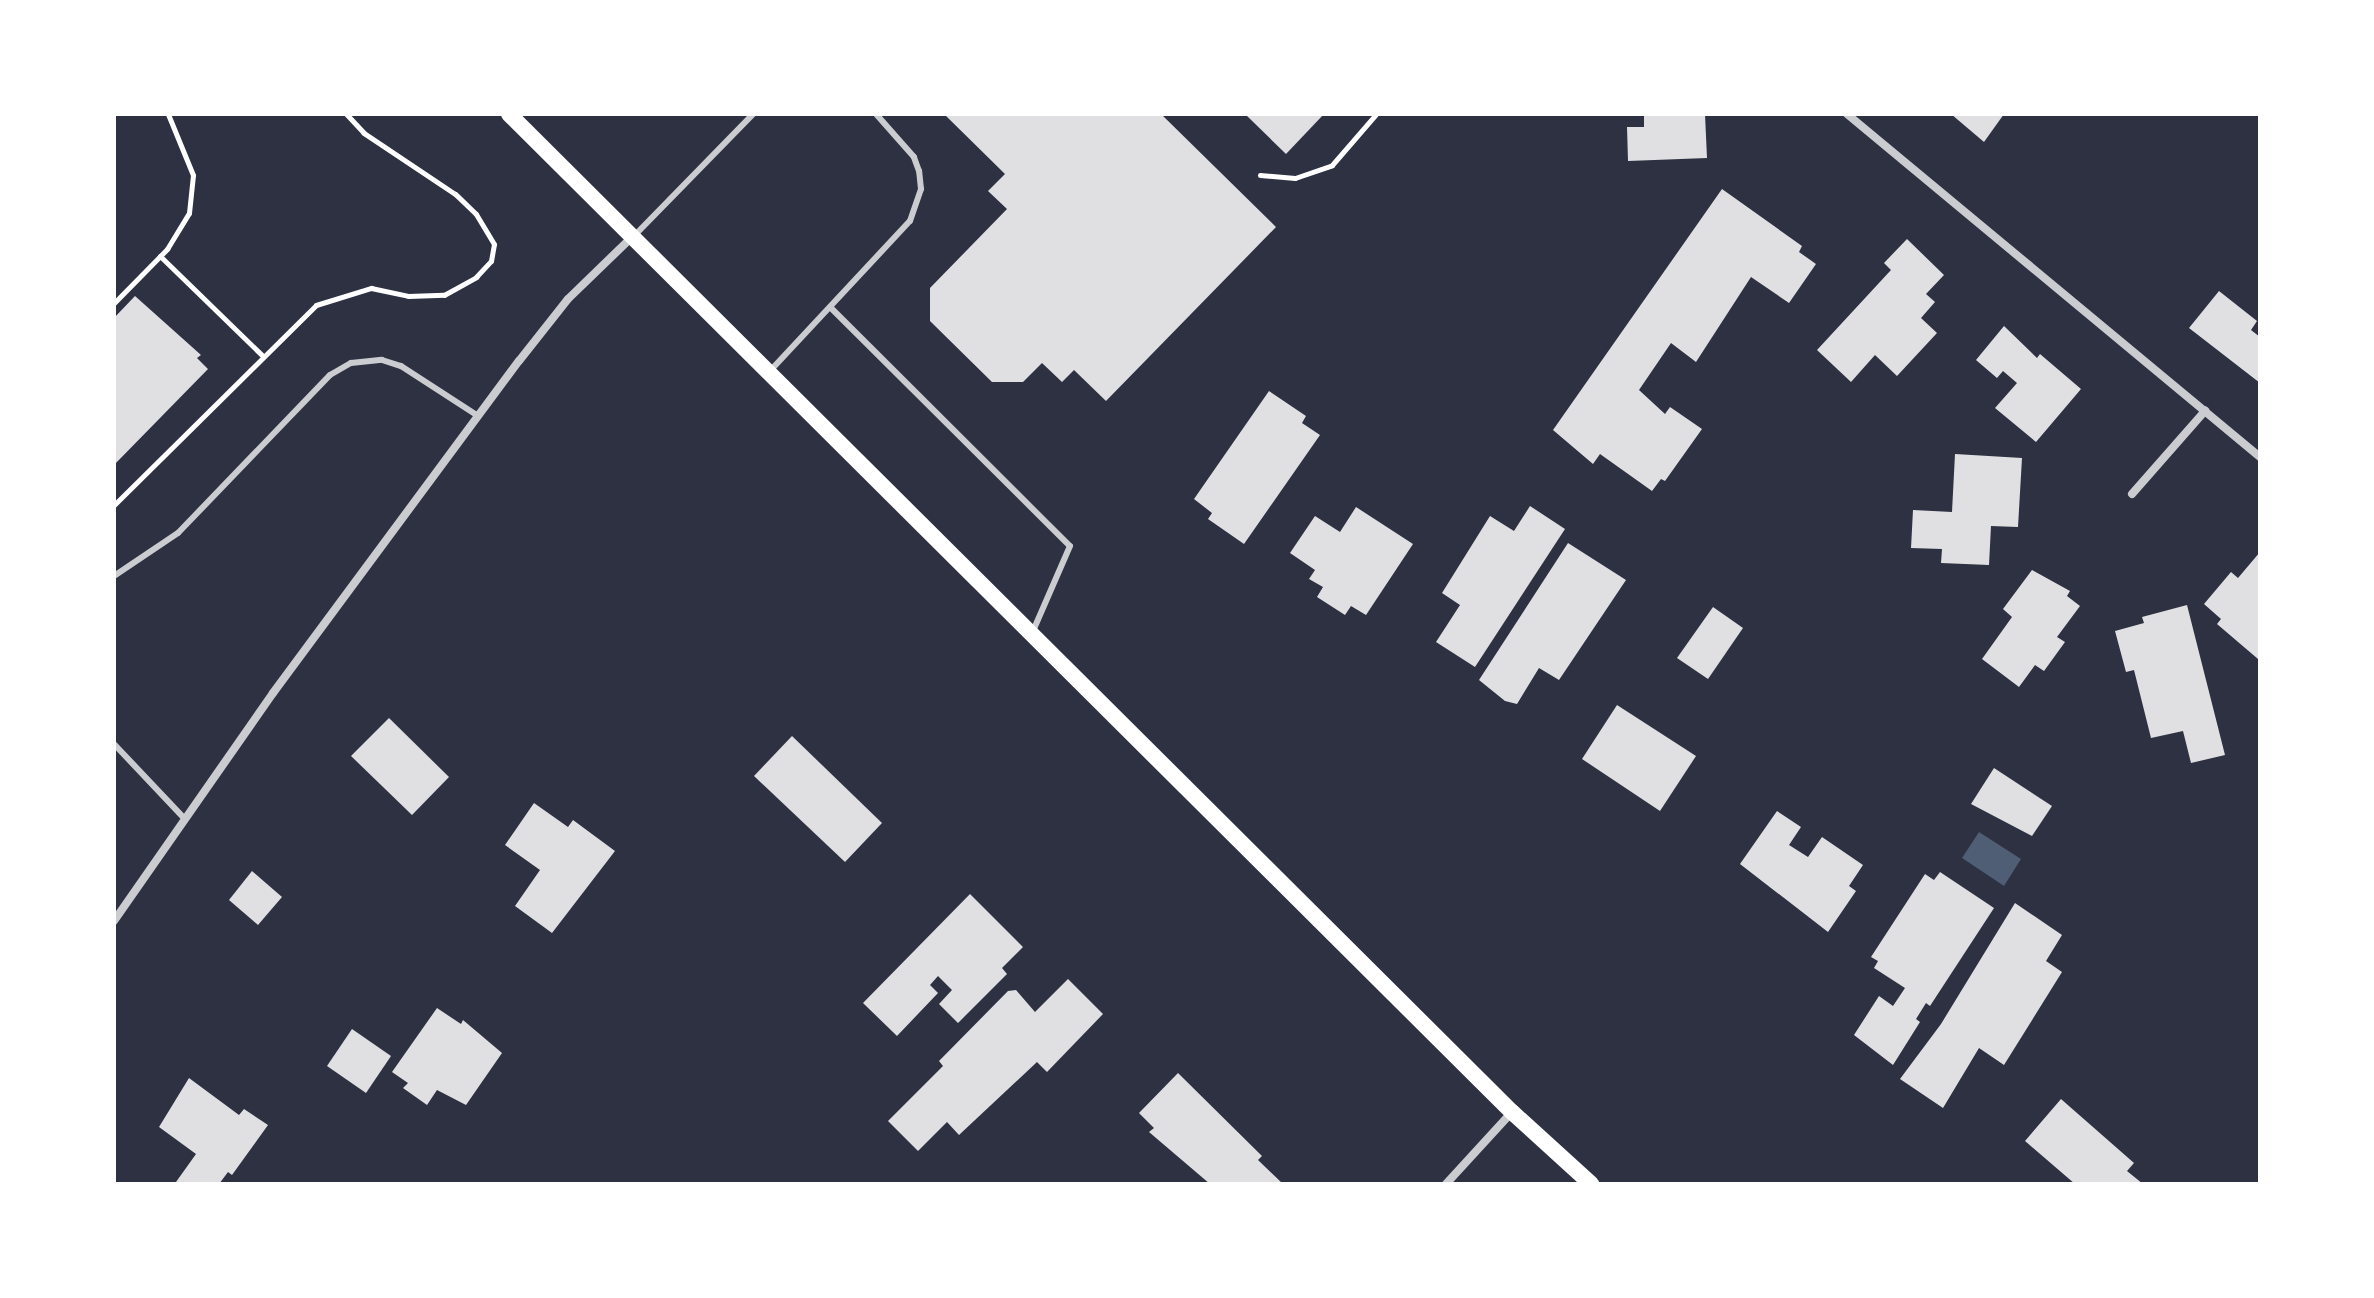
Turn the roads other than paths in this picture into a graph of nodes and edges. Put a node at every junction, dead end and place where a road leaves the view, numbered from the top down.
1 (509, 114) edge
2 (753, 114) edge
3 (876, 114) edge
4 (1847, 114) edge
5 (633, 237) junction
6 (831, 308) junction
7 (770, 371) junction
8 (2205, 411) junction
9 (478, 416) junction
10 (2260, 457) edge
11 (2132, 494) dead end
12 (114, 576) edge
13 (1033, 631) junction
14 (114, 744) edge
15 (185, 819) junction
16 (114, 921) edge
17 (1512, 1112) junction
18 (1446, 1184) edge
19 (1591, 1184) edge

1 - 5 main road
2 - 5 lane
3 - 6 lane
4 - 8 street
5 - 7 main road
5 - 9 street
6 - 7 lane
6 - 13 lane
7 - 13 main road
8 - 10 street
8 - 11 street
9 - 12 lane
9 - 15 street
13 - 17 main road
14 - 15 lane
15 - 16 street
17 - 18 street
17 - 19 main road

